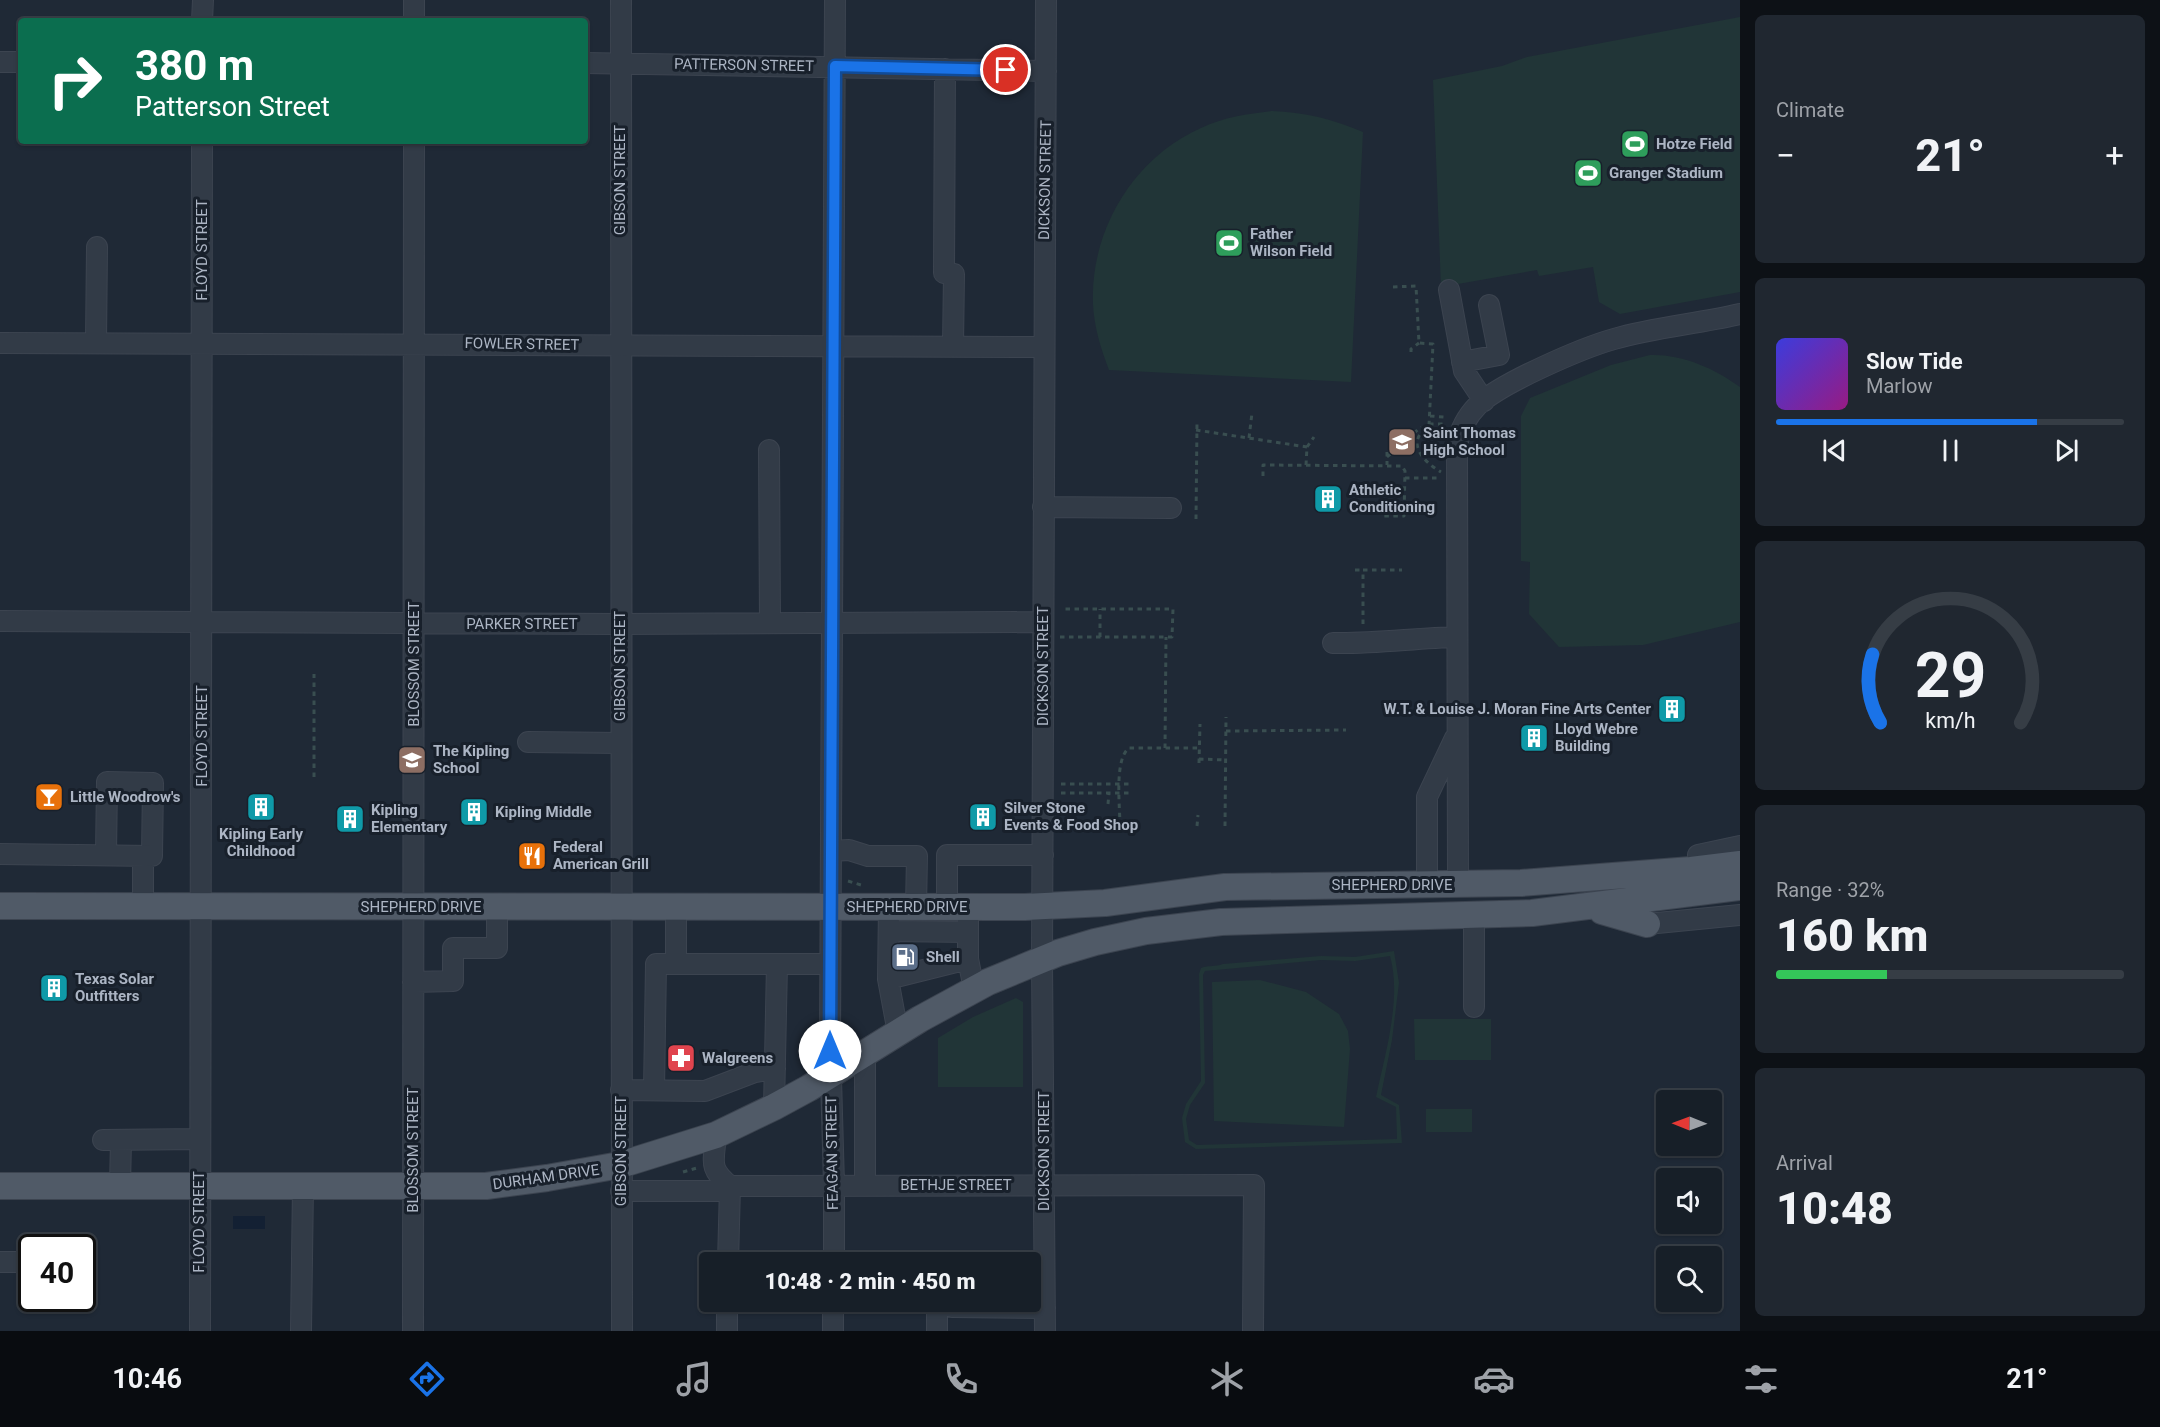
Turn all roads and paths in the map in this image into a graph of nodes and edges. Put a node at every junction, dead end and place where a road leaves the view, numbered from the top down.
1 (203, 0) edge
2 (414, 0) edge
3 (621, 0) edge
4 (835, 0) edge
5 (1046, 0) edge
6 (202, 18) edge
7 (414, 18) edge
8 (0, 62) edge
9 (18, 62) edge
10 (588, 63) edge
11 (620, 63) junction
12 (835, 66) junction
13 (945, 69) junction
14 (1046, 71) junction
15 (202, 144) edge
16 (414, 144) edge
17 (96, 247) dead end
18 (1392, 287) dead end
19 (1449, 290) dead end
20 (1489, 305) dead end
21 (1740, 314) edge
22 (0, 343) edge
23 (96, 343) junction
24 (203, 343) junction
25 (414, 343) junction
26 (833, 344) junction
27 (1419, 344) junction
28 (620, 345) junction
29 (954, 346) junction
30 (1043, 346) junction
31 (1411, 352) dead end
32 (1462, 362) junction
33 (1484, 401) junction
34 (1252, 413) dead end
35 (1430, 416) junction
36 (1197, 423) dead end
37 (1429, 424) junction
38 (1421, 427) junction
39 (1196, 430) junction
40 (1314, 437) dead end
41 (1249, 438) junction
42 (1306, 447) junction
43 (769, 450) dead end
44 (1443, 461) dead end
45 (1306, 465) junction
46 (1387, 465) junction
47 (1442, 472) junction
48 (1263, 476) dead end
49 (1405, 478) junction
50 (1405, 488) junction
51 (1392, 489) dead end
52 (1042, 507) junction
53 (1171, 508) dead end
54 (1382, 516) dead end
55 (1196, 519) dead end
56 (1355, 570) dead end
57 (1363, 570) junction
58 (1402, 570) dead end
59 (1059, 609) dead end
60 (1100, 609) junction
61 (0, 621) edge
62 (1043, 622) junction
63 (201, 623) junction
64 (414, 623) junction
65 (770, 623) junction
66 (832, 623) junction
67 (620, 624) junction
68 (1363, 626) dead end
69 (1059, 637) dead end
70 (1100, 637) junction
71 (1166, 637) junction
72 (1457, 637) junction
73 (1333, 644) dead end
74 (314, 674) dead end
75 (1226, 717) dead end
76 (1200, 724) dead end
77 (1346, 730) dead end
78 (1226, 731) junction
79 (1457, 733) junction
80 (528, 742) dead end
81 (621, 743) junction
82 (1165, 748) junction
83 (1199, 748) junction
84 (1226, 760) junction
85 (314, 777) dead end
86 (1059, 784) dead end
87 (1072, 784) junction
88 (1080, 784) junction
89 (1087, 784) junction
90 (1096, 784) junction
91 (1105, 784) junction
92 (1120, 784) junction
93 (1131, 784) dead end
94 (1059, 793) dead end
95 (1072, 793) junction
96 (1079, 793) junction
97 (1087, 793) junction
98 (1096, 793) junction
99 (1107, 793) junction
100 (1120, 793) junction
101 (1131, 793) dead end
102 (1457, 793) junction
103 (1427, 797) junction
104 (1108, 804) dead end
105 (1197, 815) dead end
106 (1131, 823) dead end
107 (1197, 826) dead end
108 (1225, 826) dead end
109 (1457, 836) junction
110 (1426, 837) junction
111 (1740, 846) edge
112 (831, 850) junction
113 (0, 854) edge
114 (106, 855) junction
115 (1043, 855) junction
116 (1698, 855) joint
117 (143, 856) junction
118 (1740, 864) edge
119 (1591, 879) junction
120 (1427, 885) junction
121 (1458, 885) junction
122 (1740, 887) edge
123 (0, 906) edge
124 (142, 906) junction
125 (200, 906) junction
126 (497, 906) junction
127 (830, 906) junction
128 (412, 907) junction
129 (621, 907) junction
130 (676, 907) junction
131 (916, 907) junction
132 (957, 907) junction
133 (1042, 907) junction
134 (1590, 907) junction
135 (1474, 915) junction
136 (1740, 915) edge
137 (1435, 916) junction
138 (889, 919) junction
139 (1647, 924) joint
140 (968, 932) junction
141 (969, 959) junction
142 (1042, 961) junction
143 (666, 964) junction
144 (777, 964) junction
145 (830, 964) junction
146 (888, 979) junction
147 (413, 982) junction
148 (974, 989) junction
149 (1474, 1007) dead end
150 (898, 1033) junction
151 (865, 1053) junction
152 (775, 1069) junction
153 (830, 1076) junction
154 (621, 1090) junction
155 (654, 1090) junction
156 (774, 1107) junction
157 (716, 1135) junction
158 (199, 1139) junction
159 (621, 1165) junction
160 (865, 1184) junction
161 (834, 1185) junction
162 (0, 1186) edge
163 (120, 1186) junction
164 (199, 1186) junction
165 (303, 1186) junction
166 (413, 1186) junction
167 (730, 1186) junction
168 (1044, 1186) junction
169 (621, 1191) junction
170 (728, 1252) edge
171 (834, 1252) edge
172 (0, 1262) edge
173 (18, 1262) edge
174 (1041, 1308) edge
175 (1045, 1308) junction
176 (727, 1312) edge
177 (834, 1312) edge
178 (942, 1312) edge
179 (200, 1331) edge
180 (302, 1331) edge
181 (413, 1331) edge
182 (622, 1331) edge
183 (727, 1331) edge
184 (833, 1331) edge
185 (937, 1331) edge
186 (1045, 1331) edge
187 (1252, 1331) edge

1 - 6 street
2 - 7 street
3 - 11 street, GIBSON STREET
4 - 12 street, FEAGAN STREET
5 - 14 street, DICKSON STREET
8 - 9 street
10 - 11 street, PATTERSON STREET
11 - 12 street, PATTERSON STREET
11 - 28 street, GIBSON STREET
12 - 13 street, PATTERSON STREET
12 - 26 street, FEAGAN STREET
13 - 14 street, PATTERSON STREET
13 - 29 street
14 - 30 street, DICKSON STREET
15 - 24 street, FLOYD STREET
16 - 25 street, BLOSSOM STREET
17 - 23 street
18 - 27 path
19 - 32 street
20 - 32 street
21 - 33 street
22 - 23 street, FOWLER STREET
23 - 24 street, FOWLER STREET
24 - 25 street, FOWLER STREET
24 - 63 street, FLOYD STREET
25 - 28 street, FOWLER STREET
25 - 64 street, BLOSSOM STREET
26 - 28 street, FOWLER STREET
26 - 29 street, FOWLER STREET
26 - 66 street, FEAGAN STREET
27 - 31 path
27 - 35 path
28 - 67 street, GIBSON STREET
29 - 30 street, FOWLER STREET
30 - 52 street, DICKSON STREET
32 - 33 street
33 - 72 street
34 - 41 path
35 - 37 path
35 - 37 path
36 - 39 path
37 - 38 path
38 - 46 path
38 - 47 path
39 - 41 path
39 - 55 path
40 - 42 path
41 - 42 path
42 - 45 path
43 - 65 street
44 - 47 path
45 - 46 path
45 - 48 path
46 - 49 path
47 - 49 path
49 - 50 path
50 - 51 path
50 - 54 path
52 - 53 street
52 - 62 street, DICKSON STREET
56 - 57 path
57 - 58 path
57 - 68 path
59 - 60 path
60 - 70 path
60 - 71 path
61 - 63 street, PARKER STREET
62 - 66 street, PARKER STREET
62 - 115 street, DICKSON STREET
63 - 64 street, PARKER STREET
63 - 125 street, FLOYD STREET
64 - 67 street, PARKER STREET
64 - 128 street, BLOSSOM STREET
65 - 66 street, PARKER STREET
65 - 67 street, PARKER STREET
66 - 112 street, FEAGAN STREET
67 - 81 street, GIBSON STREET
69 - 70 path
70 - 71 path
71 - 82 path
72 - 73 street
72 - 79 street
74 - 85 path
75 - 78 path
76 - 83 path
77 - 78 path
78 - 84 path
79 - 102 street
79 - 103 street
80 - 81 street
81 - 129 street, GIBSON STREET
82 - 83 path
82 - 92 path
83 - 84 path
84 - 108 path
86 - 87 path
87 - 88 path
87 - 95 path
88 - 89 path
88 - 96 path
89 - 90 path
89 - 97 path
90 - 91 path
90 - 98 path
91 - 92 path
91 - 99 path
92 - 93 path
92 - 100 path
94 - 95 path
95 - 96 path
96 - 97 path
97 - 98 path
98 - 99 path
99 - 100 path
99 - 104 path
100 - 101 path
100 - 106 path
102 - 103 street
102 - 109 street
103 - 110 street
105 - 107 path
109 - 110 street
109 - 121 street
110 - 120 street
111 - 116 street
112 - 127 street, FEAGAN STREET
112 - 131 street
113 - 114 street
114 - 117 street
114 - 117 street
115 - 132 street
115 - 133 street, DICKSON STREET
116 - 119 main road
117 - 124 street
118 - 119 main road, SHEPHERD DRIVE
119 - 121 main road, SHEPHERD DRIVE
120 - 121 main road, SHEPHERD DRIVE
120 - 133 main road, SHEPHERD DRIVE
121 - 137 main road
122 - 134 main road, SHEPHERD DRIVE
123 - 124 main road, SHEPHERD DRIVE
124 - 125 main road, SHEPHERD DRIVE
125 - 128 main road, SHEPHERD DRIVE
125 - 158 street, FLOYD STREET
126 - 128 main road, SHEPHERD DRIVE
126 - 129 main road, SHEPHERD DRIVE
126 - 147 street
127 - 130 main road, SHEPHERD DRIVE
127 - 138 main road, SHEPHERD DRIVE
127 - 145 street, FEAGAN STREET
128 - 147 street, BLOSSOM STREET
129 - 130 main road, SHEPHERD DRIVE
129 - 154 street, GIBSON STREET
130 - 143 street
131 - 132 main road, SHEPHERD DRIVE
131 - 138 main road, SHEPHERD DRIVE
132 - 133 main road, SHEPHERD DRIVE
132 - 140 street
133 - 142 street, DICKSON STREET
134 - 135 main road, SHEPHERD DRIVE
134 - 139 main road
135 - 137 main road, SHEPHERD DRIVE
135 - 149 street
136 - 139 street
137 - 142 main road, SHEPHERD DRIVE
138 - 140 street
138 - 146 street
140 - 141 street
141 - 146 street
141 - 148 street
142 - 148 main road, DURHAM DRIVE
142 - 168 street, DICKSON STREET
143 - 144 street
143 - 155 street
144 - 145 street
144 - 152 street
145 - 153 street, FEAGAN STREET
146 - 150 street
147 - 166 street, BLOSSOM STREET
148 - 150 main road, DURHAM DRIVE
150 - 151 main road, DURHAM DRIVE
151 - 153 main road, DURHAM DRIVE
151 - 160 street
152 - 155 street
152 - 156 street
153 - 156 main road, DURHAM DRIVE
153 - 161 street, FEAGAN STREET
154 - 155 street
154 - 159 street, GIBSON STREET
156 - 157 main road, DURHAM DRIVE
157 - 159 main road, DURHAM DRIVE
157 - 167 street
158 - 163 street
158 - 164 street, FLOYD STREET
159 - 166 main road, DURHAM DRIVE
159 - 169 street, GIBSON STREET
160 - 161 street, BETHJE STREET
160 - 168 street, BETHJE STREET
161 - 167 street, BETHJE STREET
161 - 171 street, FEAGAN STREET
162 - 163 main road, DURHAM DRIVE
163 - 164 main road, DURHAM DRIVE
164 - 165 main road, DURHAM DRIVE
164 - 179 street, FLOYD STREET
165 - 166 main road, DURHAM DRIVE
165 - 180 street
166 - 181 street, BLOSSOM STREET
167 - 169 street, BETHJE STREET
167 - 170 street
168 - 175 street, DICKSON STREET
168 - 187 street, BETHJE STREET
169 - 182 street, GIBSON STREET
172 - 173 street
174 - 175 street
175 - 186 street, DICKSON STREET
176 - 183 street
177 - 184 street
178 - 185 street

